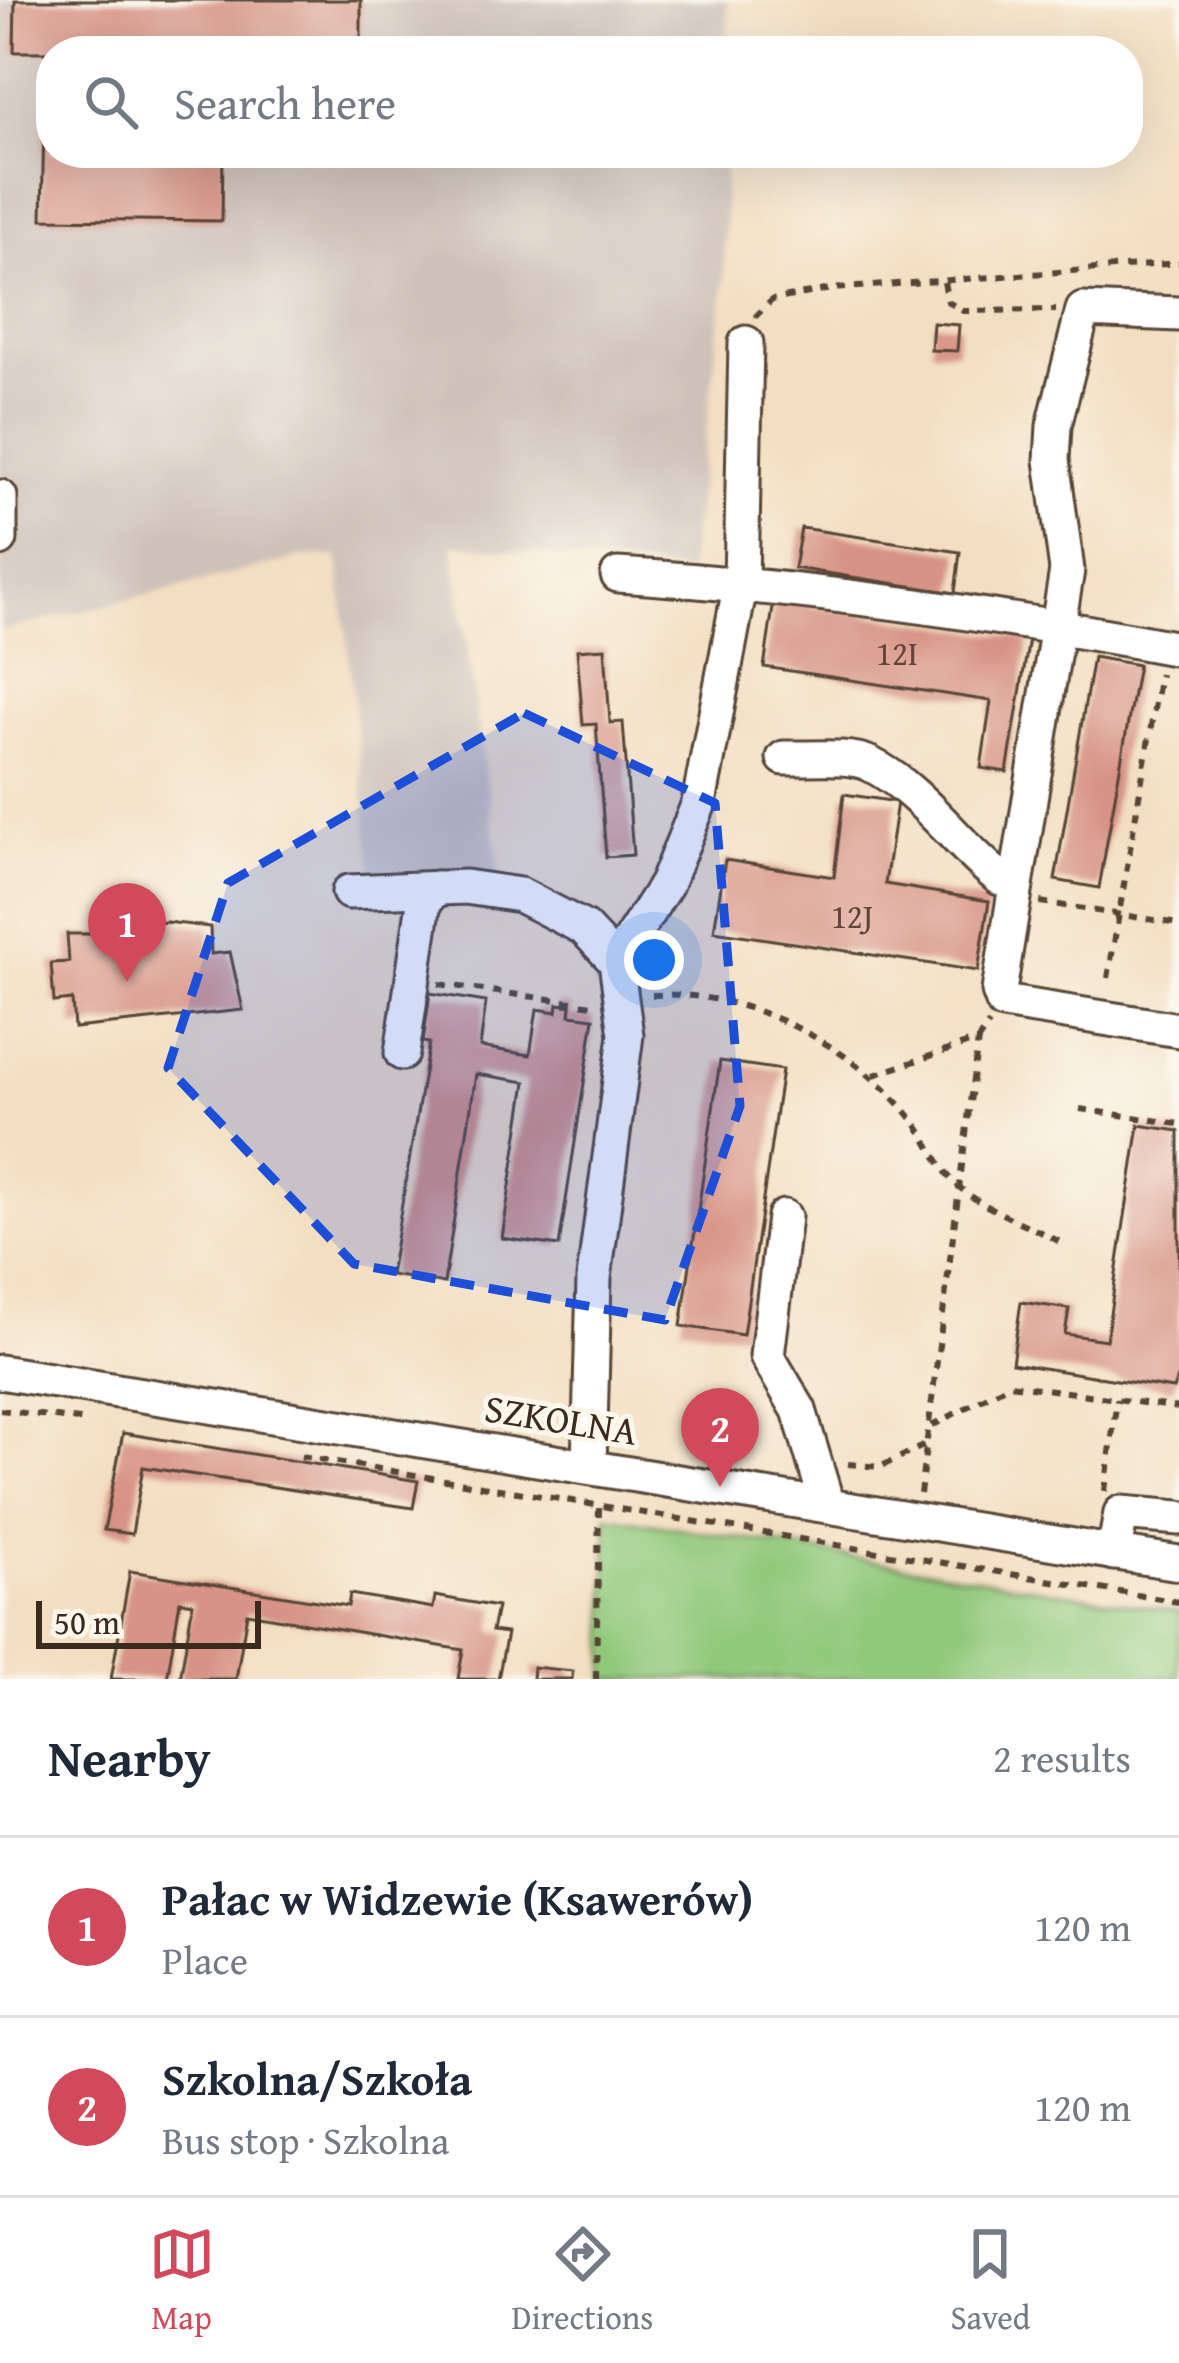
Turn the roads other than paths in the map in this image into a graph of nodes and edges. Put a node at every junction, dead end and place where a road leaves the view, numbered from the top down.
1 (1179, 314) edge
2 (746, 343) road end
3 (0, 497) edge
4 (0, 539) edge
5 (618, 575) dead end
6 (741, 582) junction
7 (1056, 626) junction
8 (1172, 648) edge
9 (784, 758) dead end
10 (436, 888) junction
11 (1006, 888) junction
12 (349, 892) dead end
13 (616, 962) junction
14 (1179, 1030) edge
15 (402, 1052) dead end
16 (784, 1217) dead end
17 (0, 1372) edge
18 (589, 1466) junction
19 (827, 1504) junction
20 (1179, 1517) edge
21 (1114, 1552) junction
22 (1179, 1564) edge

1 - 7 street
2 - 6 street
3 - 4 street
5 - 6 street
6 - 7 street
6 - 13 street
7 - 8 street
7 - 11 street
9 - 11 street
10 - 12 street
10 - 13 street
10 - 15 street
11 - 14 street
13 - 18 street
16 - 19 street
17 - 18 street, SZKOLNA
18 - 19 street, SZKOLNA
19 - 21 street, SZKOLNA
20 - 21 street
21 - 22 street, SZKOLNA

